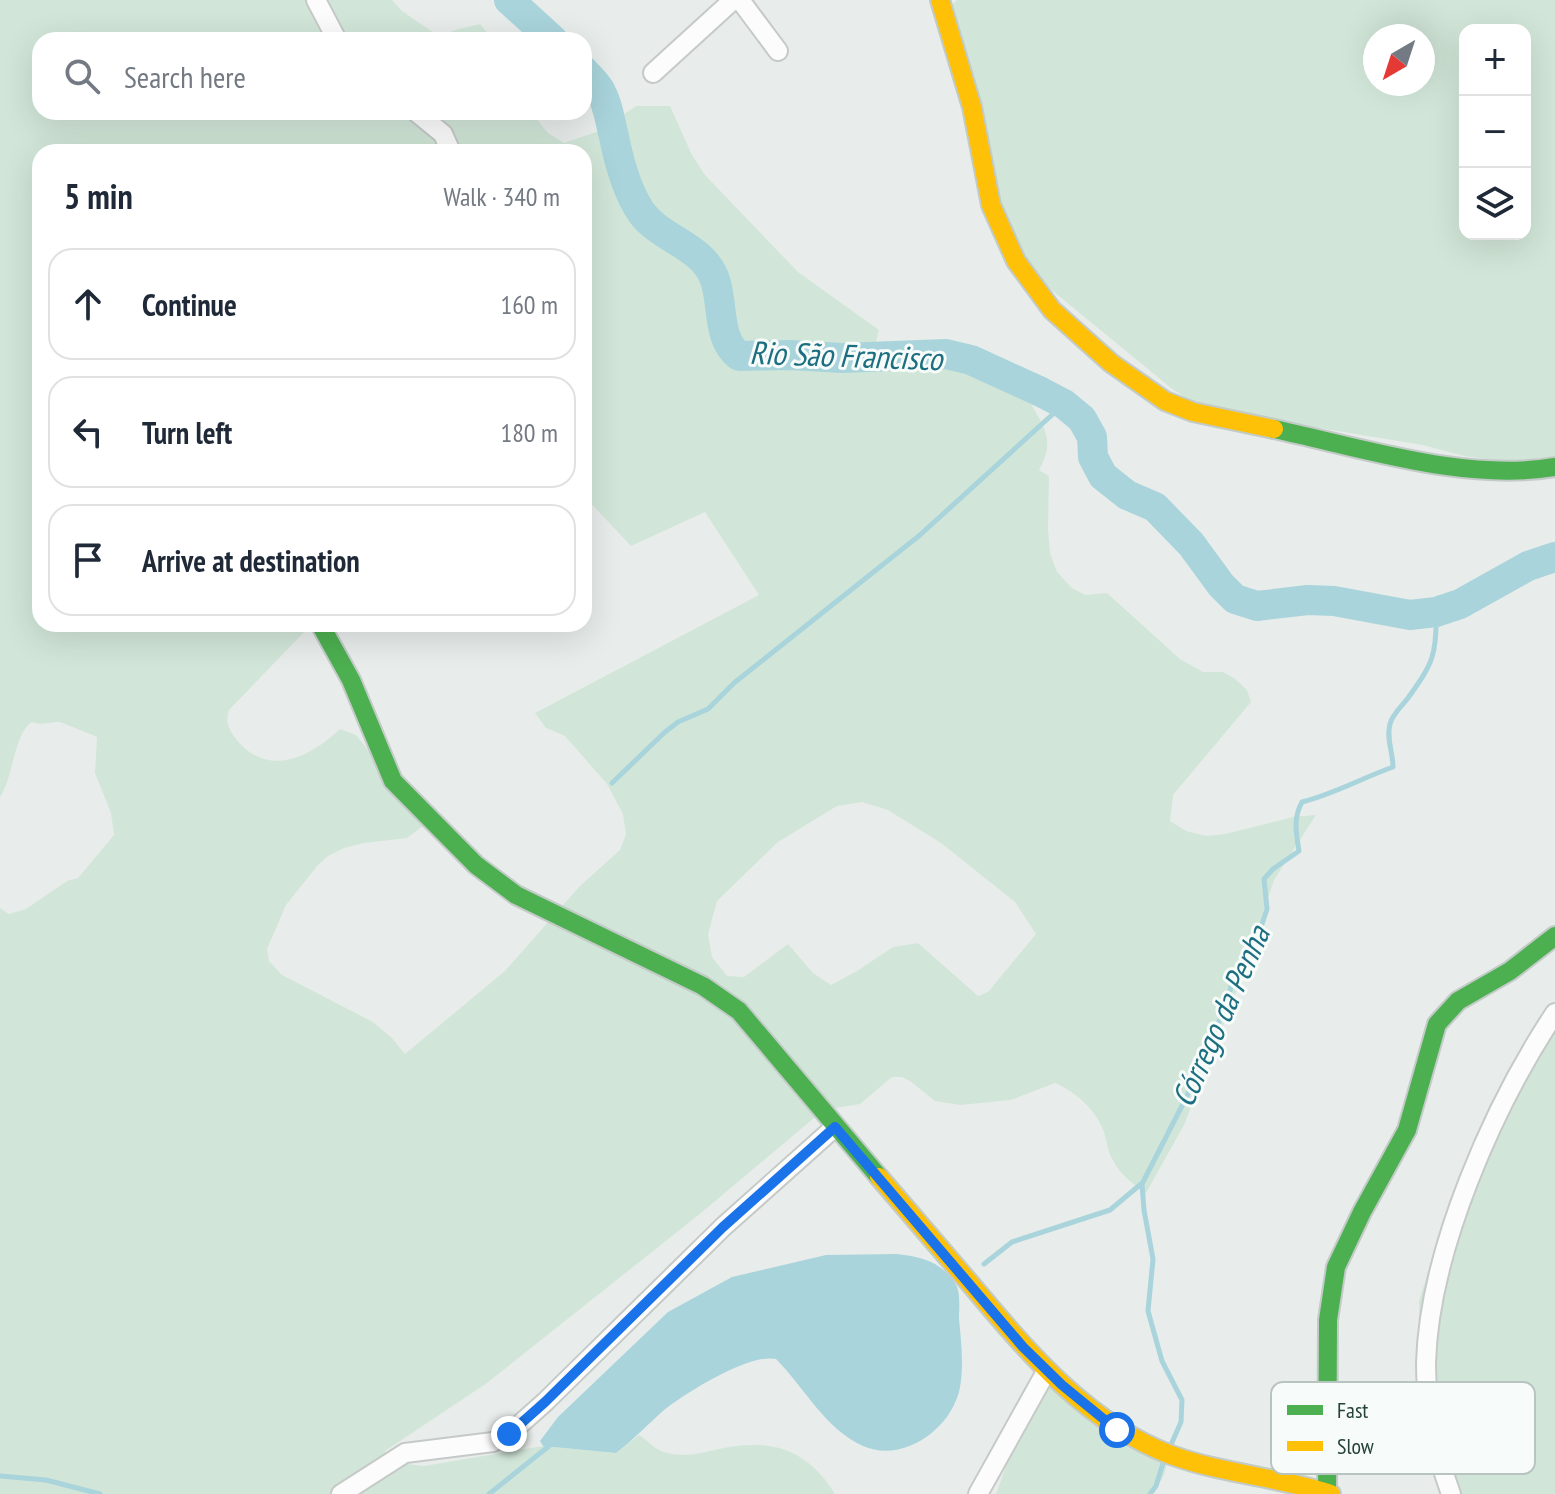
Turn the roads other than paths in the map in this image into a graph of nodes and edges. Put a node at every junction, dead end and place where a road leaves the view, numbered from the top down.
1 (316, 0) edge
2 (733, 0) edge
3 (740, 0) edge
4 (940, 0) edge
5 (333, 32) edge
6 (778, 51) dead end
7 (653, 73) dead end
8 (426, 120) edge
9 (447, 144) edge
10 (1555, 467) edge
11 (324, 632) edge
12 (1555, 936) edge
13 (1555, 1013) edge
14 (835, 1127) junction
15 (1047, 1370) junction
16 (1328, 1382) edge
17 (1427, 1382) edge
18 (991, 1474) junction
19 (1445, 1474) edge
20 (1329, 1493) edge
21 (341, 1494) edge
22 (978, 1494) edge
23 (996, 1494) edge
24 (1451, 1494) edge

1 - 5 street
2 - 7 street
3 - 6 street
4 - 10 street
8 - 9 street
11 - 14 street
12 - 16 street
13 - 17 street
14 - 15 street
14 - 21 street
15 - 18 street
15 - 20 street
18 - 22 street
18 - 23 street
19 - 24 street

